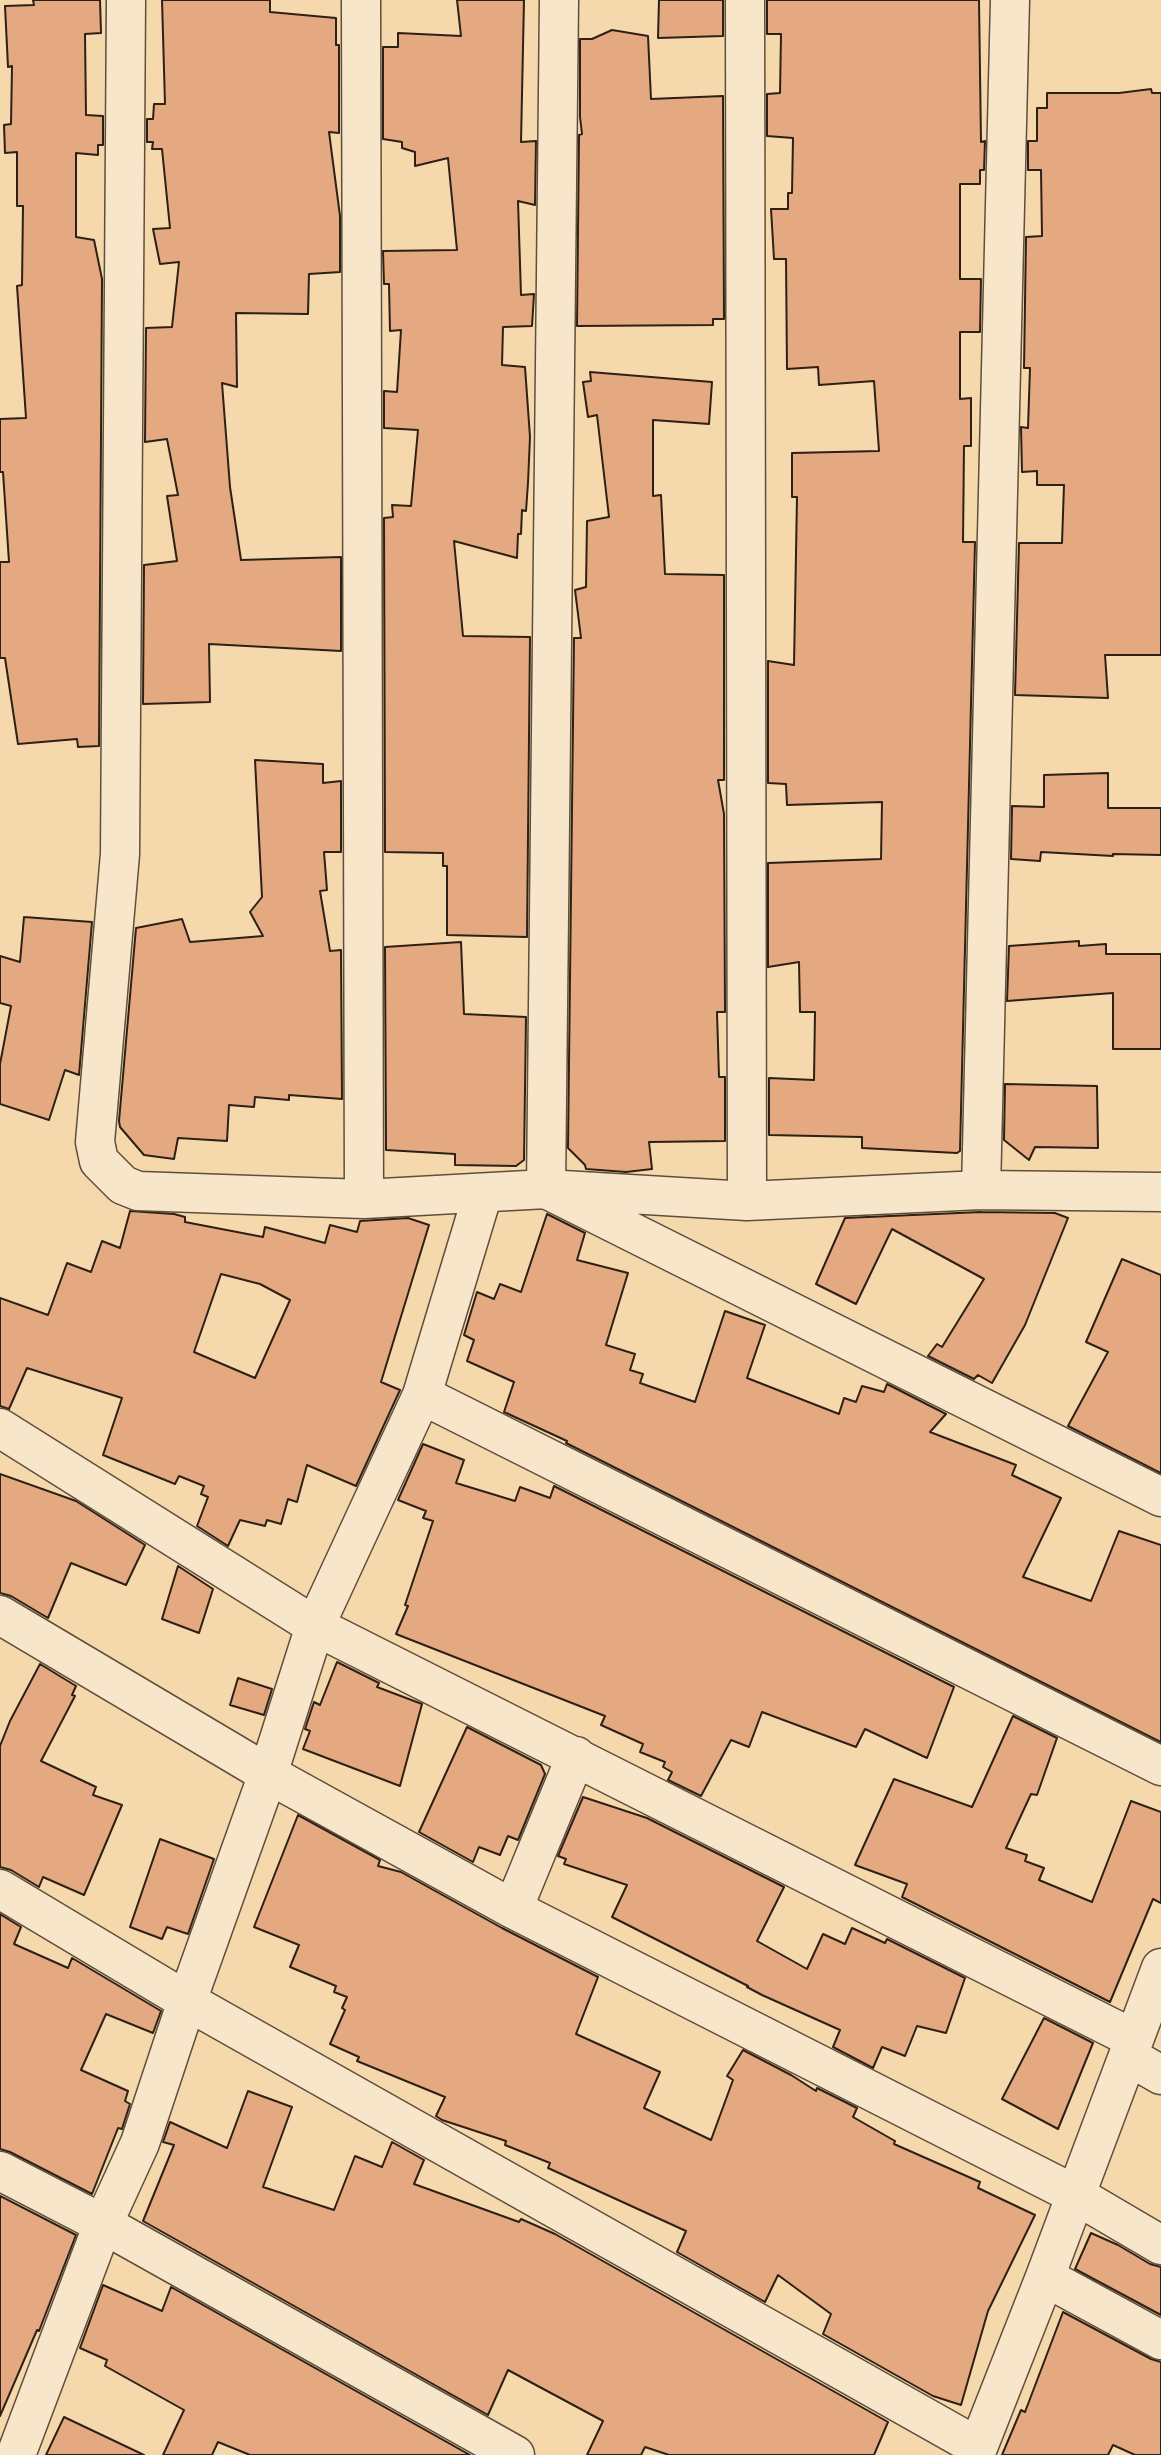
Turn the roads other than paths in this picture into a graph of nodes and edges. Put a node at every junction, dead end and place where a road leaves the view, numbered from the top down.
1 (126, 0) edge
2 (361, 0) edge
3 (559, 0) edge
4 (745, 0) edge
5 (1010, 0) edge
6 (546, 1189) junction
7 (981, 1190) junction
8 (1161, 1192) edge
9 (482, 1193) junction
10 (364, 1199) junction
11 (747, 1201) junction
12 (422, 1395) junction
13 (0, 1428) edge
14 (1161, 1497) edge
15 (0, 1615) edge
16 (315, 1626) junction
17 (576, 1756) junction
18 (1161, 1766) edge
19 (268, 1774) junction
20 (0, 1889) edge
21 (513, 1909) junction
22 (1161, 1968) edge
23 (187, 2001) junction
24 (1131, 2047) junction
25 (1161, 2075) edge
26 (0, 2171) edge
27 (1074, 2194) junction
28 (103, 2224) junction
29 (1161, 2245) edge
30 (1045, 2277) junction
31 (1161, 2340) edge
32 (0, 2446) edge
33 (976, 2451) edge
34 (16, 2455) edge
35 (515, 2455) edge

1 - 10 street
2 - 10 street
3 - 6 street
4 - 11 street
5 - 7 street
6 - 9 street
6 - 11 street
6 - 14 street
7 - 8 street
7 - 11 street
9 - 10 street
9 - 12 street
12 - 16 street
12 - 18 street
13 - 16 street
15 - 19 street
16 - 17 street
16 - 19 street
17 - 21 street
17 - 24 street
19 - 21 street
19 - 23 street
20 - 23 street
21 - 27 street
22 - 24 street
23 - 28 street
23 - 33 street
24 - 25 street
24 - 27 street
26 - 28 street
27 - 29 street
27 - 30 street
28 - 34 street
28 - 35 street
30 - 31 street
30 - 33 street
32 - 34 street

